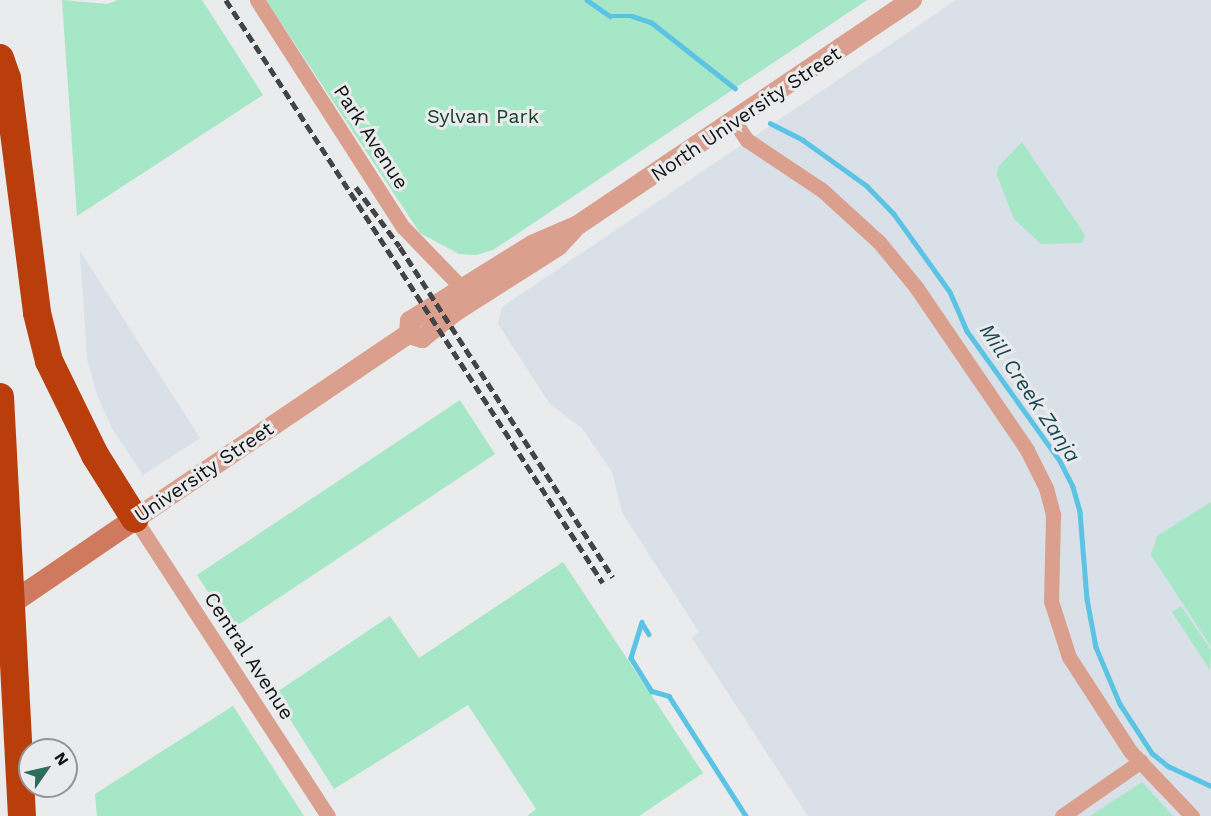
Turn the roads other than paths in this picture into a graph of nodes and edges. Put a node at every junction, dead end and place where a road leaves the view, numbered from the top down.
1 (257, 0) edge
2 (912, 0) edge
3 (0, 58) edge
4 (734, 122) junction
5 (578, 225) junction
6 (461, 287) junction
7 (409, 334) junction
8 (0, 397) edge
9 (135, 519) junction
10 (0, 610) edge
11 (1141, 761) junction
12 (22, 816) edge
13 (328, 816) edge
14 (1062, 816) edge
15 (1192, 816) edge

1 - 6 street, Park Avenue
2 - 4 street, North University Street
3 - 9 highway
4 - 5 street, North University Street
4 - 11 street
5 - 6 street, University Street
5 - 7 street, University Street
6 - 7 street, University Street
7 - 9 street, University Street
8 - 12 highway
9 - 10 main road, University Street
9 - 13 street, Central Avenue
11 - 14 street
11 - 15 street

